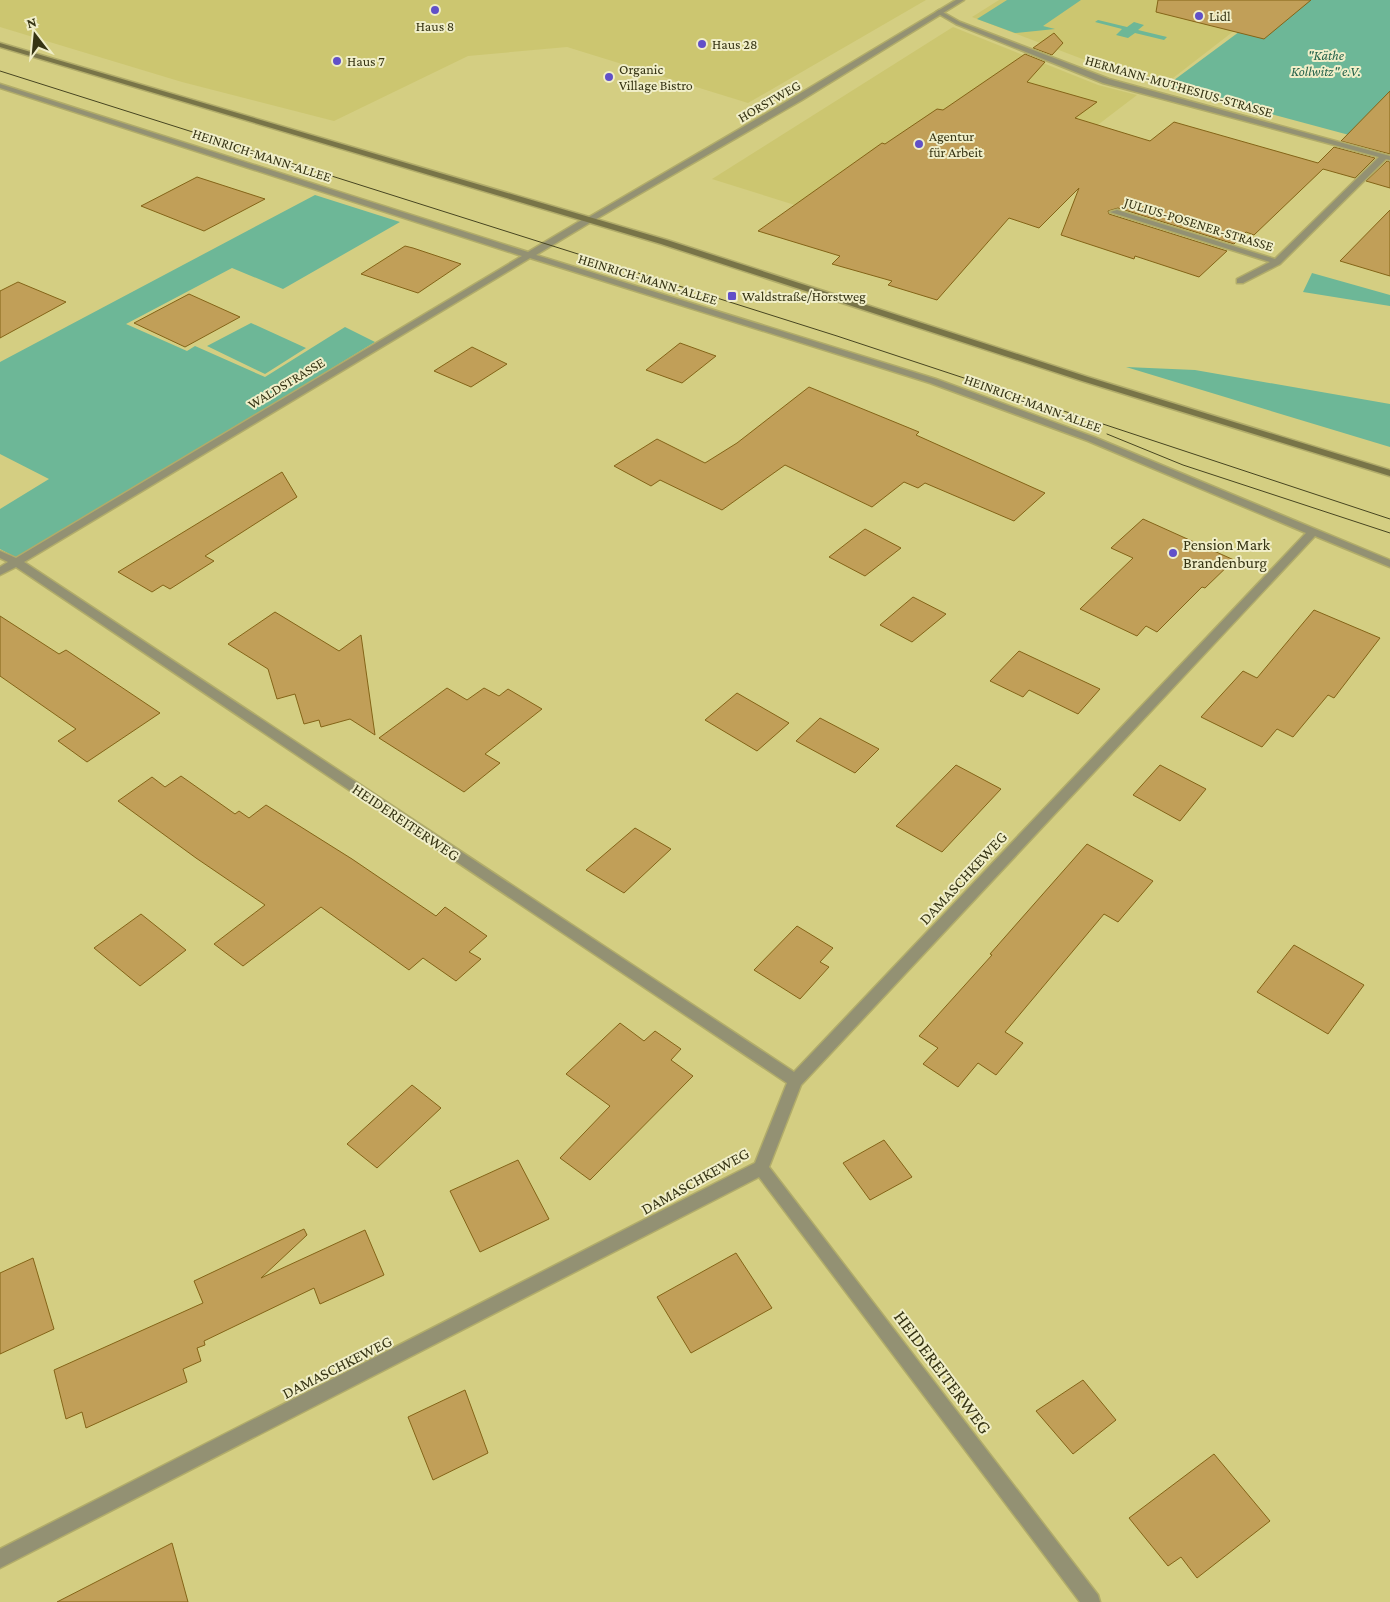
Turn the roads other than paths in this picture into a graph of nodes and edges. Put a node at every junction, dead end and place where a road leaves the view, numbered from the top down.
1 (961, 0) edge
2 (939, 12) junction
3 (0, 45) edge
4 (0, 86) edge
5 (1387, 158) edge
6 (1114, 212) dead end
7 (588, 220) junction
8 (528, 256) junction
9 (1277, 262) junction
10 (1240, 281) dead end
11 (1390, 473) edge
12 (1314, 532) junction
13 (0, 554) edge
14 (16, 562) junction
15 (1390, 564) edge
16 (0, 572) edge
17 (795, 1081) junction
18 (761, 1168) junction
19 (0, 1559) edge
20 (1091, 1602) edge

1 - 2 street, HORSTWEG
2 - 5 street, HERMANN-MUTHESIUS-STRASSE
2 - 7 street, HORSTWEG
3 - 7 main road, HEINRICH-MANN-ALLEE
4 - 8 street, HEINRICH-MANN-ALLEE
5 - 9 street, JULIUS-POSENER-STRASSE
6 - 9 street, JULIUS-POSENER-STRASSE
7 - 8 street, WALDSTRASSE
7 - 11 main road, HEINRICH-MANN-ALLEE
8 - 12 street, HEINRICH-MANN-ALLEE
8 - 14 street, WALDSTRASSE
9 - 10 street, JULIUS-POSENER-STRASSE
12 - 15 street, HEINRICH-MANN-ALLEE
12 - 17 street, DAMASCHKEWEG
13 - 14 street, HEIDEREITERWEG
14 - 16 street, WALDSTRASSE
14 - 17 street, HEIDEREITERWEG
17 - 18 street, DAMASCHKEWEG
18 - 19 street, DAMASCHKEWEG
18 - 20 street, HEIDEREITERWEG

